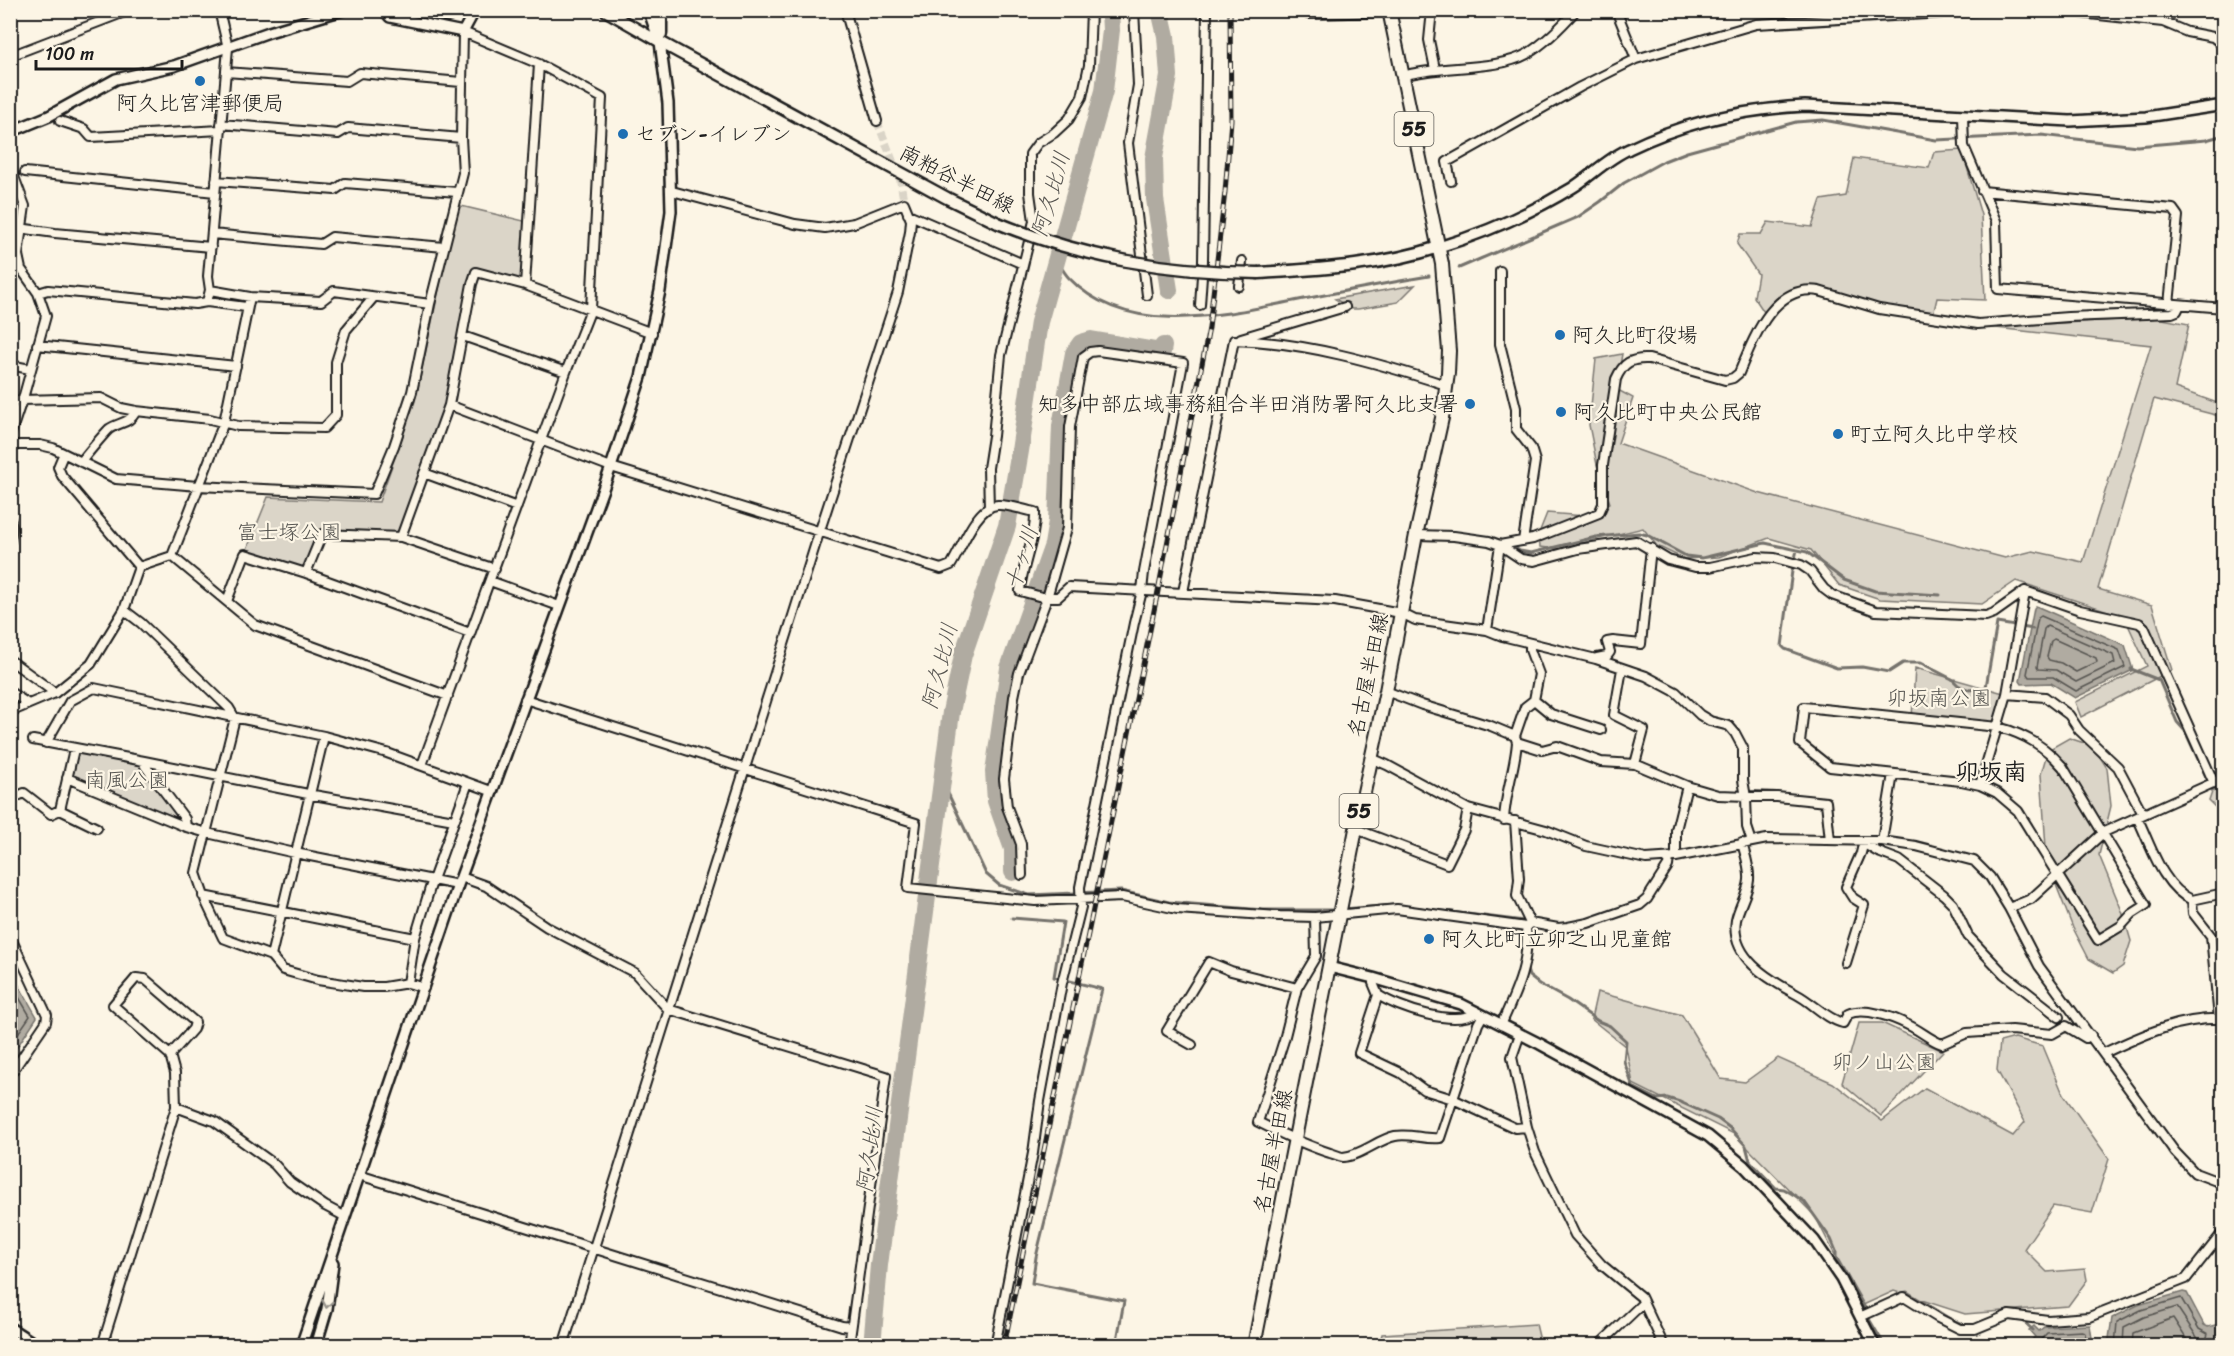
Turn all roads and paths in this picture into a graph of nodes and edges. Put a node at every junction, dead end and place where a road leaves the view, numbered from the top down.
1 (130, 10) edge
2 (219, 10) edge
3 (343, 10) edge
4 (384, 10) edge
5 (475, 10) edge
6 (604, 10) edge
7 (649, 10) edge
8 (661, 10) edge
9 (845, 10) edge
10 (1091, 10) edge
11 (1134, 10) edge
12 (1207, 10) edge
13 (1302, 10) edge
14 (1432, 10) edge
15 (1576, 10) edge
16 (1616, 10) edge
17 (1994, 10) edge
18 (2053, 10) edge
19 (2158, 10) edge
20 (1390, 11) edge
21 (1322, 12) edge
22 (2163, 22) junction
23 (463, 32) junction
24 (660, 42) junction
25 (2223, 46) edge
26 (228, 48) junction
27 (10, 56) edge
28 (1636, 59) junction
29 (539, 64) junction
30 (1435, 69) junction
31 (226, 72) junction
32 (1403, 76) junction
33 (461, 82) junction
34 (2223, 105) edge
35 (1964, 115) junction
36 (877, 120) tunnel mouth
37 (60, 121) dead end
38 (221, 127) junction
39 (10, 132) edge
40 (461, 138) junction
41 (10, 166) edge
42 (25, 172) dead end
43 (216, 180) junction
44 (1450, 181) dead end
45 (672, 191) junction
46 (1982, 191) junction
47 (216, 192) junction
48 (457, 192) junction
49 (908, 214) junction
50 (26, 229) dead end
51 (212, 234) junction
52 (211, 247) junction
53 (444, 247) junction
54 (1439, 247) junction
55 (1242, 261) dead end
56 (1023, 264) junction
57 (1500, 271) dead end
58 (525, 285) junction
59 (1239, 286) dead end
60 (210, 290) junction
61 (38, 293) junction
62 (1148, 295) dead end
63 (250, 297) junction
64 (374, 297) junction
65 (207, 302) junction
66 (430, 304) junction
67 (1200, 304) dead end
68 (2169, 304) junction
69 (2180, 305) junction
70 (246, 308) junction
71 (1345, 308) dead end
72 (2223, 308) edge
73 (591, 309) junction
74 (652, 333) junction
75 (463, 336) junction
76 (1234, 340) junction
77 (38, 345) junction
78 (10, 365) edge
79 (236, 366) junction
80 (30, 369) junction
81 (566, 372) junction
82 (1446, 386) junction
83 (10, 399) edge
84 (22, 402) junction
85 (449, 405) junction
86 (136, 411) junction
87 (224, 422) junction
88 (10, 436) edge
89 (541, 440) junction
90 (10, 442) edge
91 (63, 455) junction
92 (81, 462) junction
93 (611, 467) junction
94 (424, 473) junction
95 (198, 486) junction
96 (993, 506) junction
97 (517, 507) junction
98 (10, 519) edge
99 (820, 530) junction
100 (1416, 535) junction
101 (400, 537) junction
102 (10, 541) edge
103 (1523, 541) junction
104 (1500, 545) junction
105 (1651, 548) junction
106 (172, 556) junction
107 (139, 567) junction
108 (495, 569) junction
109 (306, 573) junction
110 (490, 580) junction
111 (1142, 591) junction
112 (2025, 591) junction
113 (1182, 592) junction
114 (1044, 598) junction
115 (227, 601) junction
116 (559, 606) junction
117 (124, 610) junction
118 (1401, 613) junction
119 (1487, 630) junction
120 (470, 633) junction
121 (1530, 643) junction
122 (1596, 659) junction
123 (10, 660) edge
124 (1622, 669) junction
125 (1386, 691) junction
126 (10, 692) edge
127 (55, 693) junction
128 (2007, 694) junction
129 (448, 696) junction
130 (525, 699) junction
131 (1534, 700) junction
132 (27, 703) junction
133 (10, 712) edge
134 (235, 718) junction
135 (1998, 727) junction
136 (1601, 730) dead end
137 (324, 736) junction
138 (1516, 739) junction
139 (33, 740) dead end
140 (46, 743) junction
141 (74, 749) junction
142 (1371, 758) junction
143 (144, 761) junction
144 (1635, 764) junction
145 (422, 765) junction
146 (745, 769) junction
147 (1893, 774) junction
148 (221, 775) junction
149 (67, 778) junction
150 (2223, 778) edge
151 (468, 783) junction
152 (2214, 783) junction
153 (1980, 785) junction
154 (1687, 786) junction
155 (491, 791) junction
156 (308, 794) junction
157 (1746, 797) junction
158 (10, 800) edge
159 (1468, 809) junction
160 (60, 810) junction
161 (2140, 816) junction
162 (454, 820) junction
163 (1504, 820) junction
164 (1515, 822) junction
165 (186, 827) junction
166 (97, 828) dead end
167 (1356, 829) junction
168 (2104, 832) junction
169 (207, 833) junction
170 (1830, 840) junction
171 (1882, 841) junction
172 (1752, 842) junction
173 (1864, 842) junction
174 (1742, 843) junction
175 (295, 853) junction
176 (1672, 857) junction
177 (2057, 874) junction
178 (1022, 875) dead end
179 (434, 880) junction
180 (460, 881) junction
181 (2223, 893) edge
182 (203, 896) junction
183 (1080, 900) junction
184 (2192, 900) junction
185 (2009, 908) junction
186 (281, 910) junction
187 (1339, 915) junction
188 (1315, 917) junction
189 (1528, 925) junction
190 (10, 936) edge
191 (416, 938) junction
192 (271, 956) junction
193 (1846, 963) dead end
194 (1329, 967) junction
195 (1373, 978) junction
196 (408, 983) junction
197 (1297, 987) junction
198 (424, 988) junction
199 (1378, 995) junction
200 (668, 1010) junction
201 (1480, 1013) junction
202 (2059, 1017) dead end
203 (2221, 1019) edge
204 (1501, 1025) junction
205 (1520, 1034) junction
206 (2091, 1035) junction
207 (1192, 1045) dead end
208 (2104, 1053) junction
209 (170, 1055) junction
210 (10, 1075) edge
211 (1453, 1099) junction
212 (176, 1107) junction
213 (1527, 1127) junction
214 (1295, 1141) junction
215 (359, 1175) junction
216 (2223, 1184) edge
217 (343, 1221) junction
218 (2223, 1231) edge
219 (593, 1248) junction
220 (1643, 1303) junction
221 (1860, 1317) junction
222 (851, 1327) junction
223 (10, 1328) edge
224 (38, 1346) edge
225 (102, 1346) edge
226 (301, 1346) edge
227 (316, 1346) edge
228 (563, 1346) edge
229 (849, 1346) edge
230 (995, 1346) edge
231 (1254, 1346) edge
232 (1598, 1346) edge
233 (1664, 1346) edge
234 (1875, 1346) edge

1 - 27 street
2 - 26 street
3 - 26 street
4 - 23 street
5 - 23 street
6 - 24 street
7 - 24 main road
8 - 24 main road
9 - 36 street
10 - 56 street
11 - 62 street
12 - 67 street
13 - 21 street
14 - 30 street
15 - 30 street
16 - 28 street
17 - 28 street
18 - 22 street
19 - 22 street
20 - 21 street
20 - 32 main road, 名古屋半田線 / 55
22 - 25 street
23 - 29 street
23 - 33 street
24 - 45 street
24 - 54 main road, 南粕谷半田線, bridge
26 - 31 street
26 - 39 street
28 - 44 street
29 - 58 street
29 - 73 street
30 - 32 street
31 - 33 street
31 - 38 street
32 - 54 main road, 名古屋半田線 / 55
33 - 40 street
34 - 35 street
35 - 46 street
35 - 54 street
37 - 38 street
38 - 40 street
38 - 43 street
40 - 48 street
41 - 61 street
42 - 47 street
43 - 47 street
43 - 48 street
45 - 49 street
45 - 74 street
46 - 68 street
46 - 68 street
47 - 51 street
48 - 53 street
49 - 56 street
49 - 99 street
50 - 52 street
51 - 52 street
51 - 53 street
52 - 60 street
53 - 66 street
54 - 82 main road, 名古屋半田線 / 55
55 - 59 street
56 - 96 street
57 - 103 street
58 - 73 street
58 - 75 street
60 - 63 street
60 - 65 street
61 - 65 street
61 - 77 street
63 - 64 street
63 - 70 street
64 - 66 street
64 - 87 street
65 - 70 street
66 - 95 street
68 - 69 street
69 - 72 street
69 - 103 street
70 - 79 street
71 - 76 street
73 - 74 street
73 - 81 street
74 - 93 street
75 - 81 street
75 - 85 street
76 - 82 street
76 - 113 street
77 - 79 street
77 - 80 street
78 - 80 street
79 - 87 street
80 - 84 street
81 - 89 street
82 - 100 main road, 名古屋半田線 / 55
83 - 84 street
84 - 86 street
84 - 88 street
85 - 89 street
85 - 94 street
86 - 87 street
86 - 92 street
87 - 95 street
89 - 93 street
89 - 97 street
90 - 91 street
91 - 92 street
91 - 107 street
92 - 95 street
93 - 99 street
93 - 116 street
94 - 97 street
94 - 101 street
95 - 106 street
96 - 99 street
96 - 114 street
97 - 108 street
98 - 102 street
99 - 146 street
100 - 104 street
100 - 118 main road, 名古屋半田線 / 55
101 - 108 street
101 - 109 street
103 - 104 street
104 - 105 street
104 - 119 street
105 - 112 street
105 - 122 street
106 - 107 street
106 - 115 street
107 - 117 street
108 - 110 street
109 - 115 street
109 - 120 street
110 - 116 street
110 - 120 street
111 - 113 street
111 - 114 street
111 - 114 street
111 - 183 street
112 - 128 street
112 - 152 street
113 - 118 street
114 - 178 street
115 - 129 street
116 - 130 street
117 - 127 street
117 - 134 street
118 - 119 street
118 - 125 main road, 名古屋半田線 / 55
119 - 121 street
120 - 129 street
121 - 122 street
121 - 131 street
122 - 124 street
123 - 127 street
124 - 144 street
124 - 157 street
125 - 138 street
125 - 142 main road, 名古屋半田線 / 55
126 - 132 street
127 - 132 street
128 - 135 street
128 - 161 street
129 - 145 street
130 - 146 street
130 - 155 street
131 - 136 street
131 - 138 street
132 - 133 street
134 - 137 street
134 - 140 street
134 - 148 street
135 - 147 street
135 - 153 street
135 - 168 street
137 - 145 street
137 - 156 street
138 - 144 street
138 - 163 street
139 - 140 street
140 - 141 street
141 - 143 street
141 - 149 street
142 - 159 street
142 - 167 main road, 名古屋半田線 / 55
143 - 148 street
143 - 165 street
144 - 154 street
145 - 151 street
146 - 183 street
146 - 200 street
147 - 153 street
147 - 171 street
148 - 156 street
148 - 169 street
149 - 160 street
149 - 165 street
150 - 152 street
151 - 155 street
151 - 162 street
152 - 161 street
153 - 177 street
154 - 157 street
154 - 176 street
155 - 180 street
156 - 162 street
156 - 175 street
157 - 170 street
157 - 172 street
158 - 160 street
159 - 163 street
159 - 167 street
160 - 166 street
161 - 168 street
161 - 184 street
162 - 179 street
163 - 164 street
164 - 176 street
164 - 189 street
165 - 169 street
167 - 187 main road, 名古屋半田線 / 55
168 - 177 street
168 - 177 street
169 - 175 street
169 - 182 street
170 - 172 street
170 - 173 street
171 - 173 street
171 - 185 street
172 - 174 street
173 - 193 street
173 - 202 street
174 - 176 street
174 - 206 street
175 - 179 street
175 - 186 street
176 - 189 street
177 - 185 street
179 - 180 street
179 - 191 street
180 - 198 street
180 - 200 street
181 - 184 street
182 - 186 street
182 - 192 street
183 - 188 street
183 - 230 street
184 - 203 street
185 - 206 street
186 - 191 street
186 - 192 street
187 - 188 street
187 - 189 street
187 - 194 main road, 名古屋半田線 / 55
188 - 197 street
189 - 204 street
190 - 210 street
191 - 196 street
192 - 196 street
194 - 195 street
194 - 214 main road, 名古屋半田線 / 55
195 - 199 street
195 - 201 street
196 - 198 street
197 - 207 street
197 - 214 street
198 - 215 street
199 - 201 street
199 - 211 street
200 - 219 street
200 - 222 street
201 - 204 street
201 - 211 street
203 - 208 street
204 - 205 street
205 - 213 street
205 - 221 street
206 - 208 street
208 - 216 street
209 - 209 street
209 - 212 street
211 - 213 street
211 - 214 street
212 - 217 street
212 - 225 street
213 - 220 street
214 - 231 main road, 名古屋半田線 / 55
215 - 217 street
215 - 219 street
217 - 226 street
217 -> 227 street
218 - 221 street
219 - 222 street
219 - 228 street
220 - 232 street
220 - 233 street
221 - 234 street
222 - 229 street
223 - 224 street

